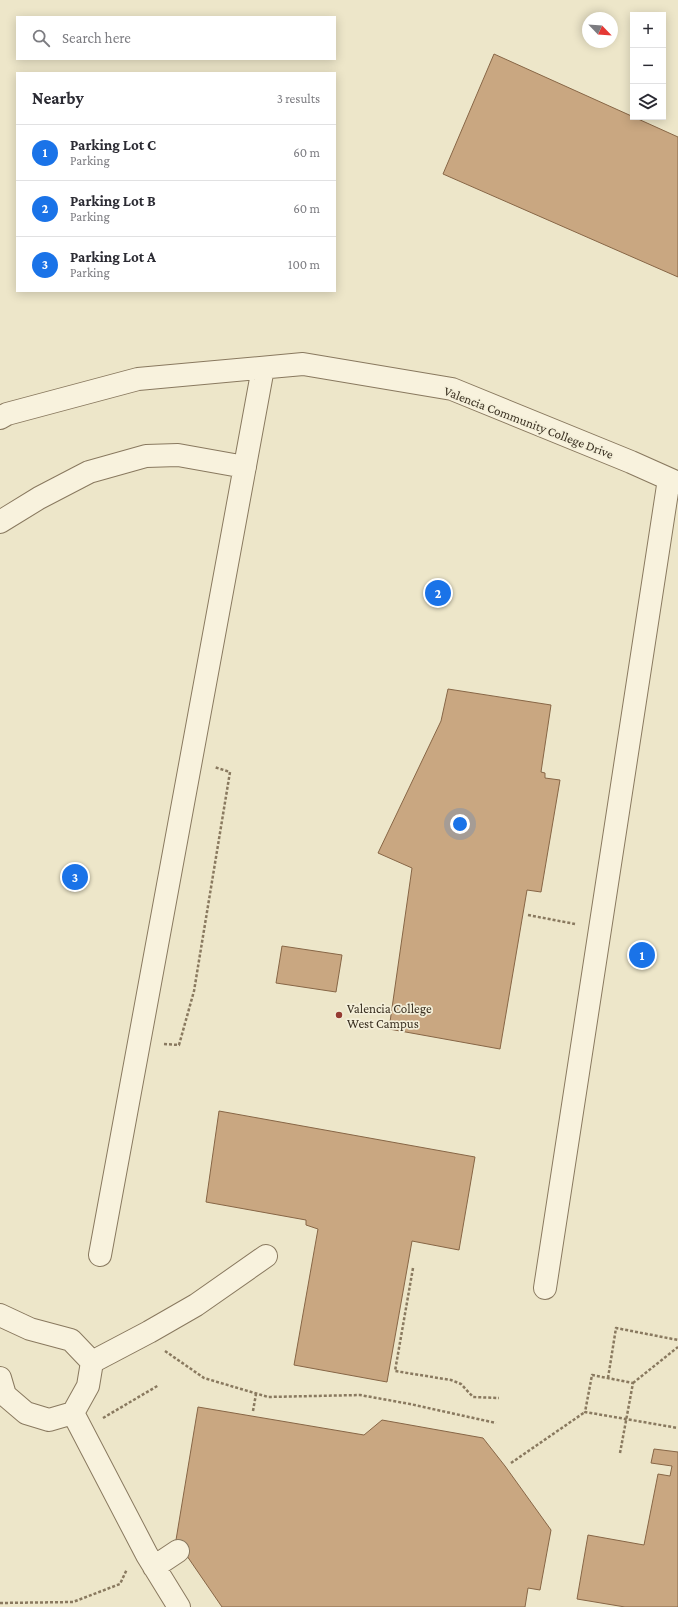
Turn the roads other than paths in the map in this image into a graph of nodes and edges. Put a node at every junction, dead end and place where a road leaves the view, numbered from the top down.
1 (263, 368) junction
2 (0, 418) edge
3 (245, 467) junction
4 (674, 481) edge
5 (0, 522) edge
6 (100, 1255) dead end
7 (266, 1256) dead end
8 (545, 1288) dead end
9 (0, 1315) edge
10 (92, 1362) junction
11 (2, 1391) edge
12 (73, 1413) junction
13 (178, 1551) dead end
14 (154, 1567) junction
15 (178, 1607) edge

1 - 2 street, Valencia Community College Drive
1 - 3 street
1 - 4 street, Valencia Community College Drive
3 - 5 street
3 - 6 street
4 - 8 street
7 - 10 street
9 - 10 street
10 - 12 street
11 - 12 street
12 - 14 street
13 - 14 street
14 - 15 street

